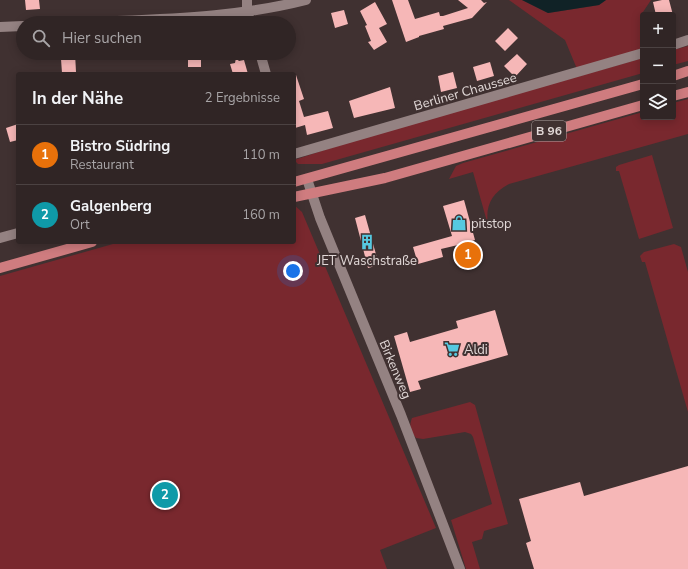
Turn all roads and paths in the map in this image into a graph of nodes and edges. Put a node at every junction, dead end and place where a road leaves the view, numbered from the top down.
1 (247, 0) edge
2 (306, 0) edge
3 (248, 11) junction
4 (190, 16) edge
5 (249, 16) edge
6 (16, 26) edge
7 (0, 27) edge
8 (688, 40) edge
9 (676, 44) edge
10 (640, 54) edge
11 (262, 60) edge
12 (688, 71) edge
13 (265, 72) edge
14 (676, 75) edge
15 (640, 85) edge
16 (688, 92) edge
17 (676, 95) edge
18 (640, 106) edge
19 (296, 153) edge
20 (307, 179) junction
21 (296, 182) edge
22 (312, 194) junction
23 (296, 197) edge
24 (16, 234) edge
25 (0, 238) edge
26 (85, 244) edge
27 (0, 268) edge
28 (460, 569) edge

1 - 3 street
2 - 3 street
3 - 4 street
3 - 5 street
6 - 7 street
8 - 9 street
10 - 19 street, Berliner Chaussee
11 - 13 street
12 - 14 main road
15 - 20 main road, B 96
16 - 17 main road
18 - 22 main road, B 96
20 - 21 main road, B 96
20 - 22 street, Birkenweg
22 - 23 main road, B 96
22 - 28 street, Birkenweg
24 - 25 street
26 - 27 main road

